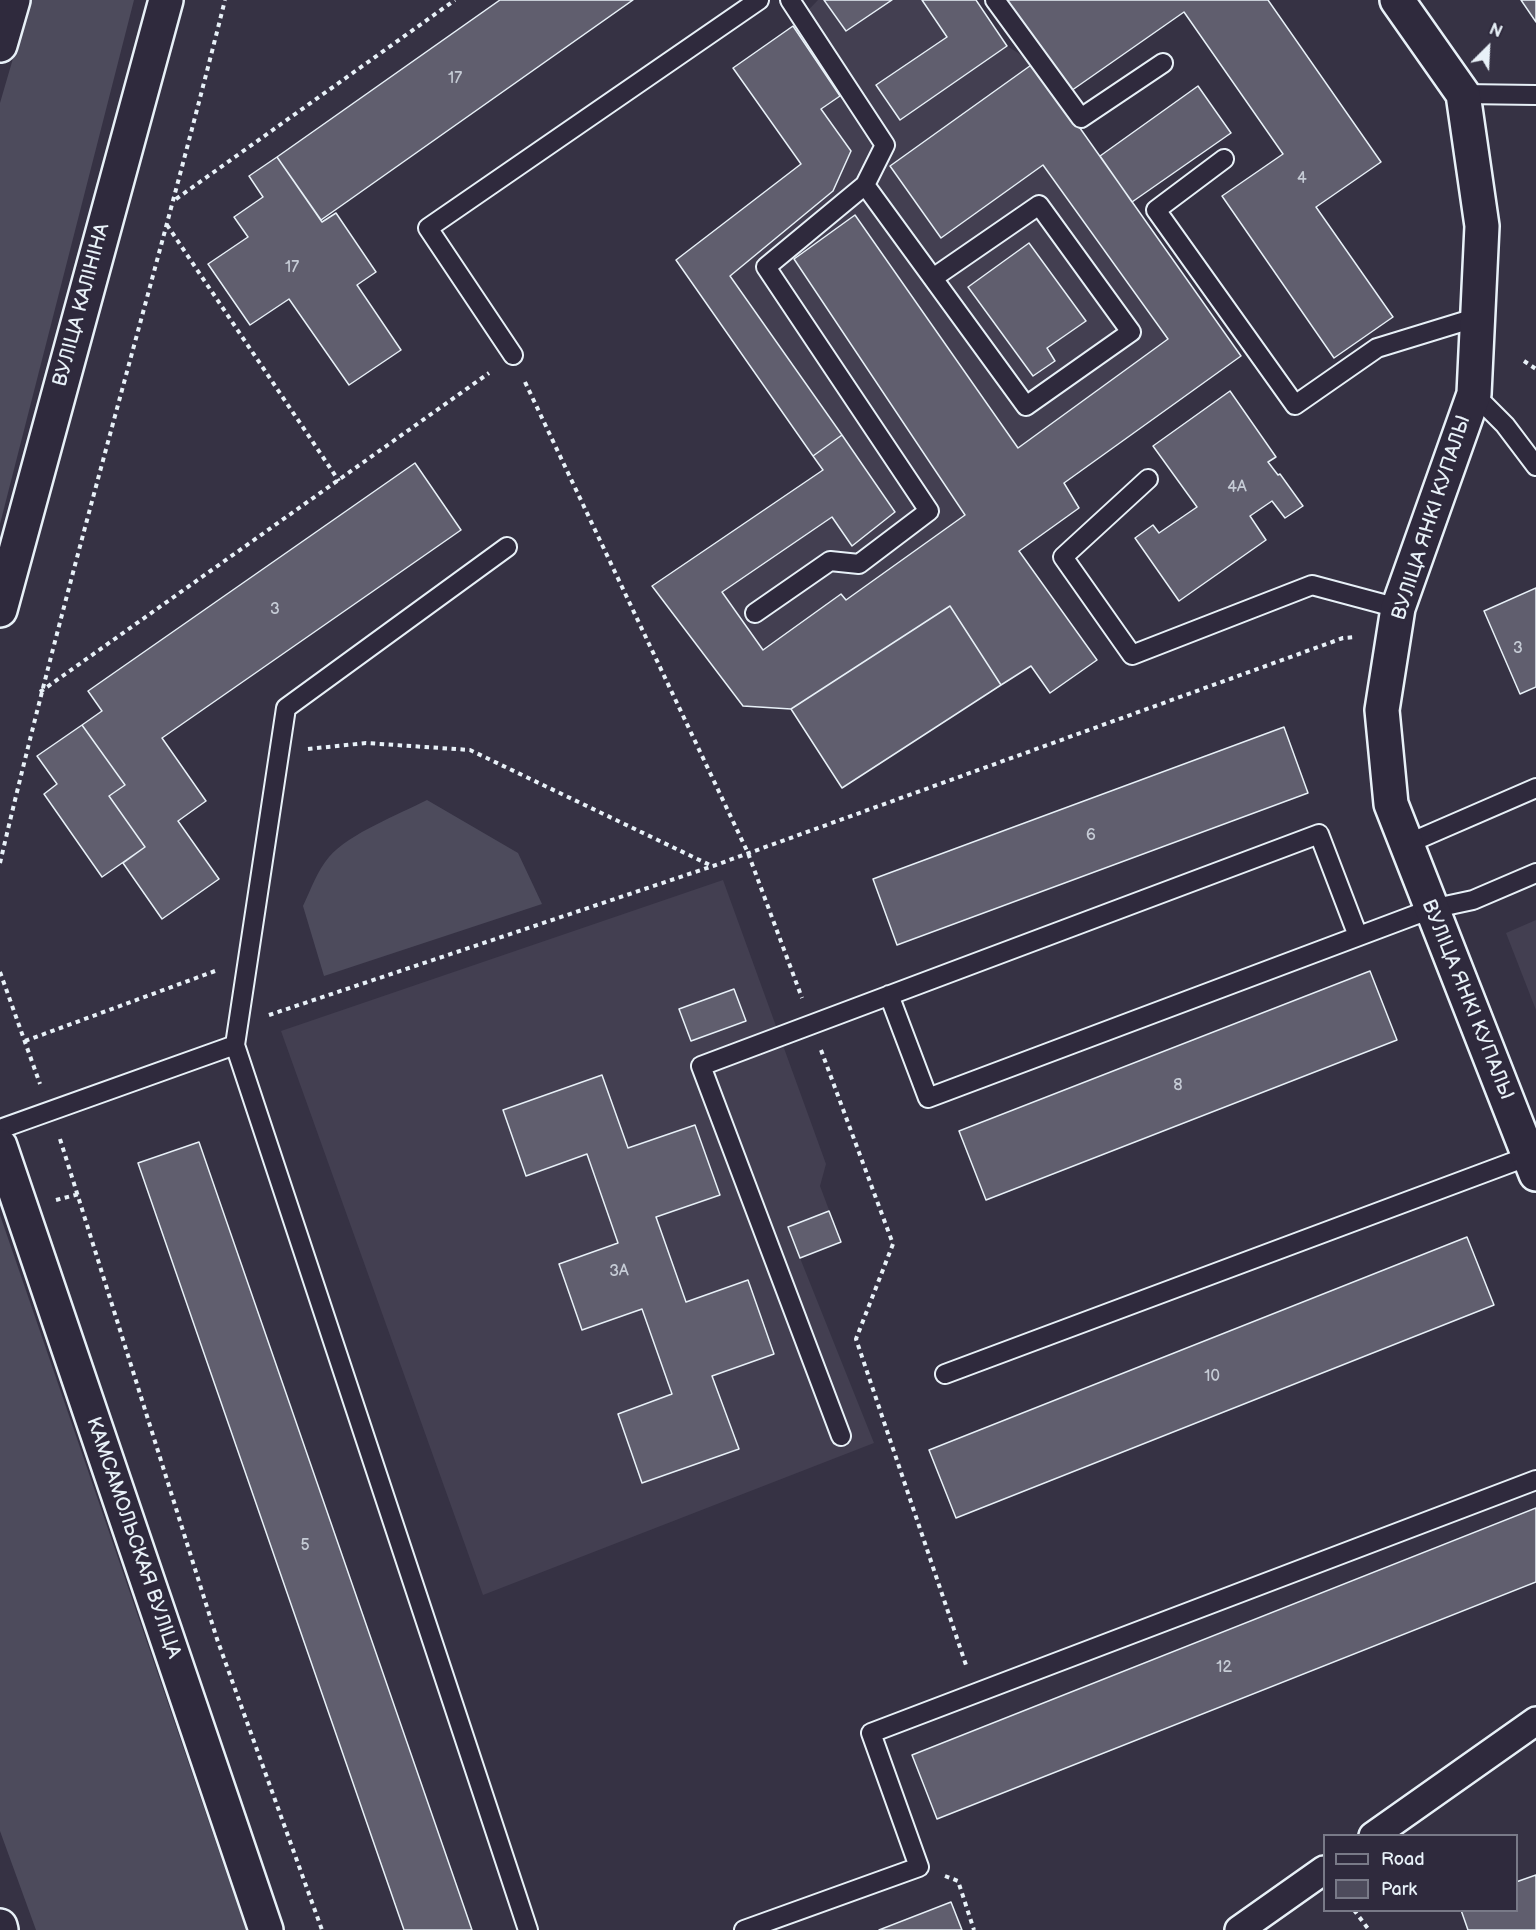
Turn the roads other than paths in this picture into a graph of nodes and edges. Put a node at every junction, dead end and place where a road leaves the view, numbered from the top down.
1 (13, 0) edge
2 (166, 0) edge
3 (759, 0) edge
4 (790, 0) edge
5 (995, 0) edge
6 (1397, 0) edge
7 (0, 45) edge
8 (1163, 63) dead end
9 (1463, 94) junction
10 (1536, 95) edge
11 (1224, 159) dead end
12 (865, 185) junction
13 (933, 278) junction
14 (1478, 317) junction
15 (513, 355) road end
16 (1474, 394) junction
17 (1536, 466) edge
18 (1148, 479) dead end
19 (507, 547) dead end
20 (0, 610) edge
21 (755, 613) dead end
22 (1396, 621) junction
23 (1536, 788) edge
24 (1407, 844) junction
25 (1536, 873) edge
26 (1431, 909) junction
27 (1358, 936) junction
28 (889, 995) junction
29 (234, 1045) junction
30 (0, 1129) edge
31 (0, 1146) edge
32 (1532, 1165) edge
33 (945, 1374) dead end
34 (841, 1437) dead end
35 (1536, 1480) edge
36 (1536, 1721) edge
37 (1376, 1834) edge
38 (1323, 1871) edge
39 (266, 1930) edge
40 (528, 1930) edge
41 (744, 1930) edge
42 (1239, 1930) edge

1 - 7 street
2 - 20 street, ВУЛІЦА КАЛІНІНА
3 - 15 lane
4 - 12 lane
5 - 8 lane
6 - 9 street, ВУЛІЦА ЯНКІ КУПАЛЫ
9 - 10 lane
9 - 14 street, ВУЛІЦА ЯНКІ КУПАЛЫ
11 - 14 lane
12 - 13 lane
12 - 21 lane
13 - 13 lane
14 - 16 street, ВУЛІЦА ЯНКІ КУПАЛЫ
16 - 17 lane
16 - 22 street, ВУЛІЦА ЯНКІ КУПАЛЫ
18 - 22 lane
19 - 29 lane
22 - 24 street, ВУЛІЦА ЯНКІ КУПАЛЫ
23 - 24 lane
24 - 26 street, ВУЛІЦА ЯНКІ КУПАЛЫ
25 - 26 lane
26 - 27 lane
26 - 32 street, ВУЛІЦА ЯНКІ КУПАЛЫ
27 - 28 lane
27 - 28 lane
28 - 34 lane
29 - 30 lane
29 - 40 lane
31 - 39 street, КАМСАМОЛЬСКАЯ ВУЛІЦА
32 - 33 lane
35 - 41 lane
36 - 37 street
38 - 42 street

